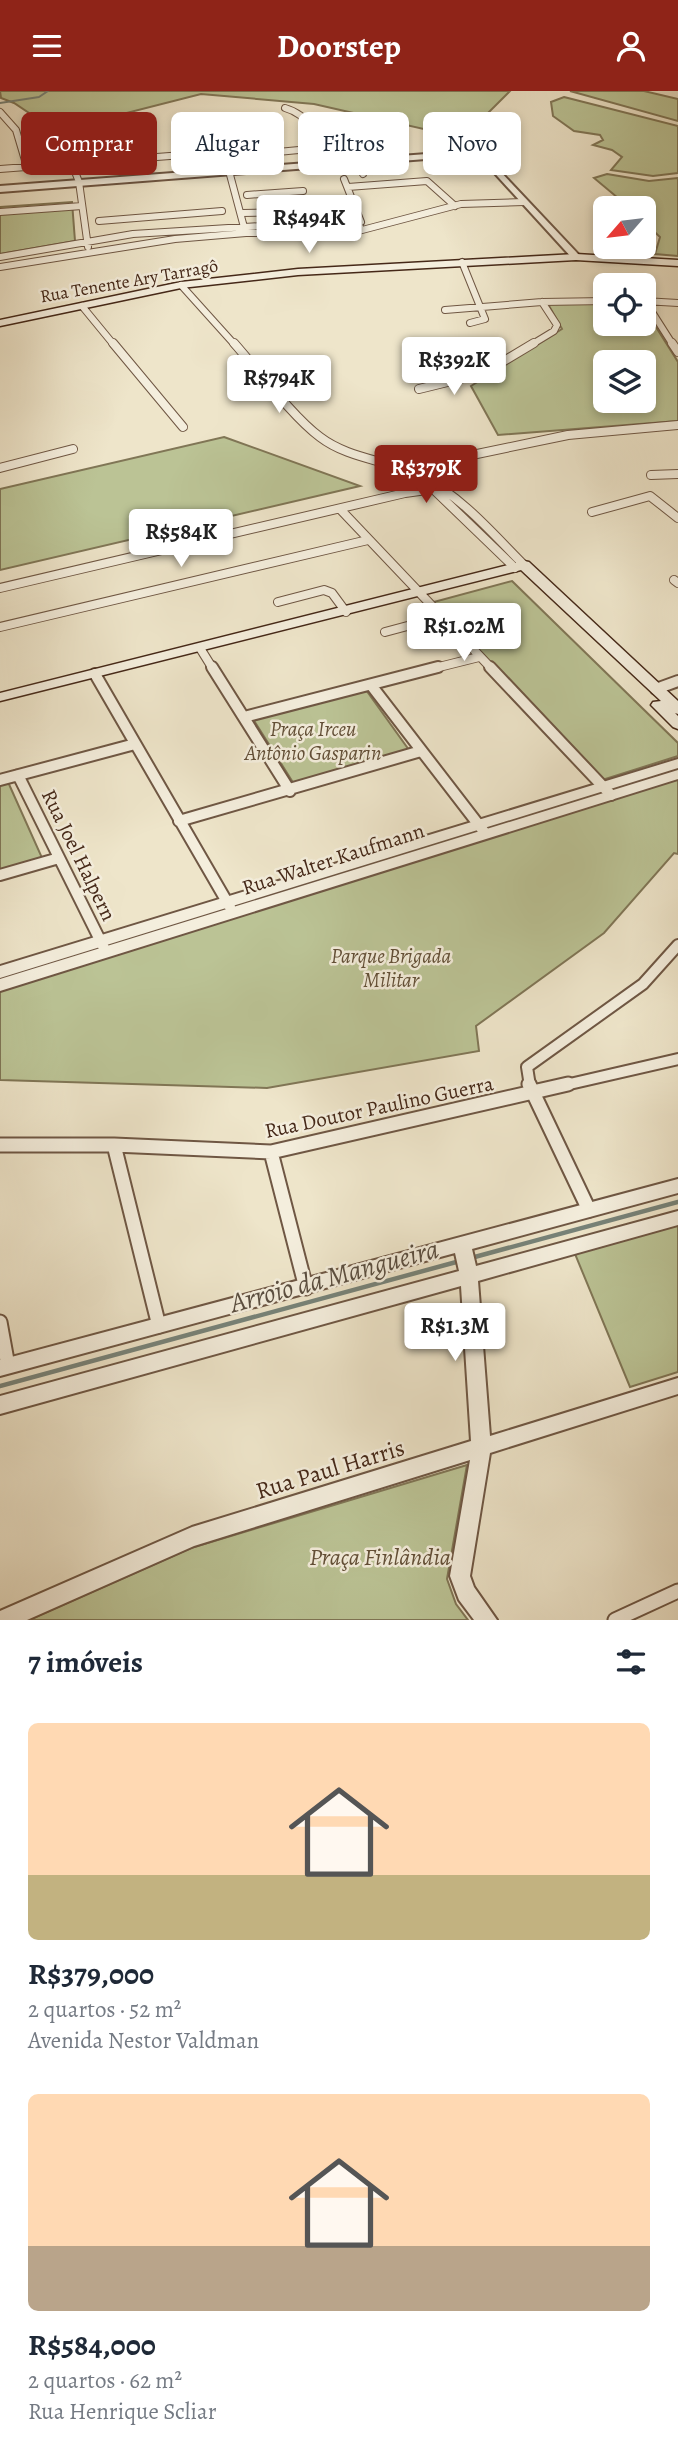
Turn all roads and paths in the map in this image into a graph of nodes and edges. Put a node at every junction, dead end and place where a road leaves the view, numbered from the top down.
1 (285, 108) dead end
2 (0, 112) edge
3 (298, 113) edge
4 (21, 147) edge
5 (21, 167) edge
6 (0, 169) edge
7 (77, 175) edge
8 (174, 175) edge
9 (230, 175) edge
10 (500, 175) edge
11 (344, 179) dead end
12 (79, 182) junction
13 (348, 187) junction
14 (0, 189) edge
15 (268, 194) junction
16 (247, 195) dead end
17 (524, 202) junction
18 (82, 206) junction
19 (455, 206) junction
20 (222, 211) dead end
21 (0, 212) edge
22 (310, 212) junction
23 (242, 213) junction
24 (273, 213) junction
25 (186, 214) junction
26 (99, 221) dead end
27 (313, 222) dead end
28 (361, 222) dead end
29 (191, 229) junction
30 (245, 230) junction
31 (85, 241) junction
32 (89, 250) junction
33 (0, 257) edge
34 (576, 257) junction
35 (463, 263) junction
36 (678, 263) edge
37 (0, 267) edge
38 (181, 285) junction
39 (593, 301) edge
40 (542, 302) junction
41 (656, 302) edge
42 (678, 303) edge
43 (82, 306) junction
44 (480, 307) junction
45 (445, 310) dead end
46 (656, 318) edge
47 (0, 323) edge
48 (470, 323) dead end
49 (678, 352) edge
50 (419, 390) dead end
51 (678, 425) edge
52 (183, 427) dead end
53 (73, 449) dead end
54 (444, 463) junction
55 (0, 468) edge
56 (402, 469) junction
57 (678, 474) edge
58 (651, 475) dead end
59 (432, 485) junction
60 (405, 493) junction
61 (340, 509) junction
62 (592, 512) dead end
63 (678, 519) edge
64 (368, 540) junction
65 (523, 570) junction
66 (0, 588) edge
67 (421, 596) junction
68 (278, 602) dead end
69 (346, 612) junction
70 (441, 617) junction
71 (0, 627) edge
72 (385, 632) dead end
73 (202, 651) junction
74 (478, 657) junction
75 (96, 677) junction
76 (678, 681) edge
77 (371, 685) junction
78 (656, 689) junction
79 (0, 697) edge
80 (0, 705) edge
81 (678, 709) edge
82 (244, 717) junction
83 (678, 724) edge
84 (135, 744) junction
85 (421, 751) junction
86 (678, 763) edge
87 (678, 774) edge
88 (18, 775) junction
89 (0, 780) edge
90 (607, 790) junction
91 (290, 791) junction
92 (179, 821) junction
93 (481, 829) junction
94 (59, 858) junction
95 (0, 875) edge
96 (230, 908) junction
97 (678, 945) edge
98 (102, 946) junction
99 (0, 972) edge
100 (0, 985) edge
101 (678, 1059) edge
102 (533, 1094) junction
103 (0, 1145) edge
104 (114, 1145) junction
105 (271, 1152) junction
106 (678, 1186) edge
107 (589, 1210) junction
108 (678, 1218) edge
109 (466, 1260) junction
110 (306, 1287) junction
111 (0, 1322) edge
112 (159, 1326) junction
113 (4, 1367) edge
114 (678, 1386) edge
115 (0, 1405) edge
116 (481, 1449) junction
117 (678, 1591) edge
118 (4, 1620) edge
119 (487, 1620) edge
120 (615, 1620) edge

1 - 3 street
2 - 4 street
5 - 6 street
7 - 12 street
8 - 12 street
9 - 23 street
10 - 17 street
11 - 13 street
12 - 14 street
12 - 18 street
13 - 19 street
13 - 28 street
15 - 16 street
15 - 22 street
15 - 24 street
17 - 19 street
17 - 34 street
18 - 21 street
18 - 31 street
19 - 30 street
20 - 25 street
22 - 24 street
22 - 27 street
23 - 24 street
23 - 30 street
25 - 26 street
25 - 29 street
29 - 30 street
29 - 31 street
30 - 32 street
31 - 32 street
31 - 33 street
32 - 37 street
34 - 35 main road, Rua Tenente Ary Tarragô
34 - 36 main road, Rua Tenente Ary Tarragô
35 - 38 main road, Rua Tenente Ary Tarragô
35 - 44 street
38 - 43 main road, Rua Tenente Ary Tarragô
38 - 56 street
39 - 40 street
40 - 44 street
40 - 50 street
41 - 42 street
43 - 47 main road, Rua Tenente Ary Tarragô
43 - 52 street
44 - 45 street
44 - 48 street
46 - 49 street
51 - 54 street
53 - 55 street
54 - 56 street
54 - 59 street
56 - 59 street
57 - 58 street
59 - 60 street
59 - 60 street
59 - 65 street
60 - 61 street
61 - 64 street
61 - 66 street
62 - 63 street
64 - 67 street
64 - 71 street
65 - 67 main road
65 - 78 main road
65 - 83 main road
67 - 69 main road
67 - 70 street
67 - 73 main road
68 - 69 street
69 - 73 main road
70 - 72 street
70 - 74 street
73 - 75 main road
73 - 82 street
74 - 77 street
74 - 90 street
75 - 79 main road
75 - 80 main road
75 - 84 street
76 - 78 street
77 - 82 street
77 - 85 street
78 - 81 main road
82 - 91 street
84 - 88 street
84 - 92 street
85 - 91 street
85 - 93 street
86 - 90 street, Rua Walter Kaufmann
87 - 90 street, Rua Walter Kaufmann
88 - 89 street
88 - 94 street, Rua Joel Halpern
90 - 93 street, Rua Walter Kaufmann
91 - 92 street
92 - 96 street
93 - 96 street, Rua Walter Kaufmann
94 - 95 street
94 - 98 street, Rua Joel Halpern
96 - 98 street, Rua Walter Kaufmann
97 - 102 street
98 - 99 street, Rua Walter Kaufmann
98 - 100 street, Rua Walter Kaufmann
101 - 102 street, Rua Doutor Paulino Guerra
102 - 105 street, Rua Doutor Paulino Guerra
102 - 107 street
103 - 104 street, Rua Doutor Paulino Guerra
104 - 105 street, Rua Doutor Paulino Guerra
104 - 112 street
105 - 110 street
106 - 107 street
107 - 109 street
108 - 109 street
109 - 110 street
109 - 115 street
109 - 116 street
110 - 112 street
111 - 113 street
112 - 113 street
114 - 116 street, Rua Paul Harris
116 - 118 street, Rua Paul Harris
116 - 119 street
117 - 120 street

